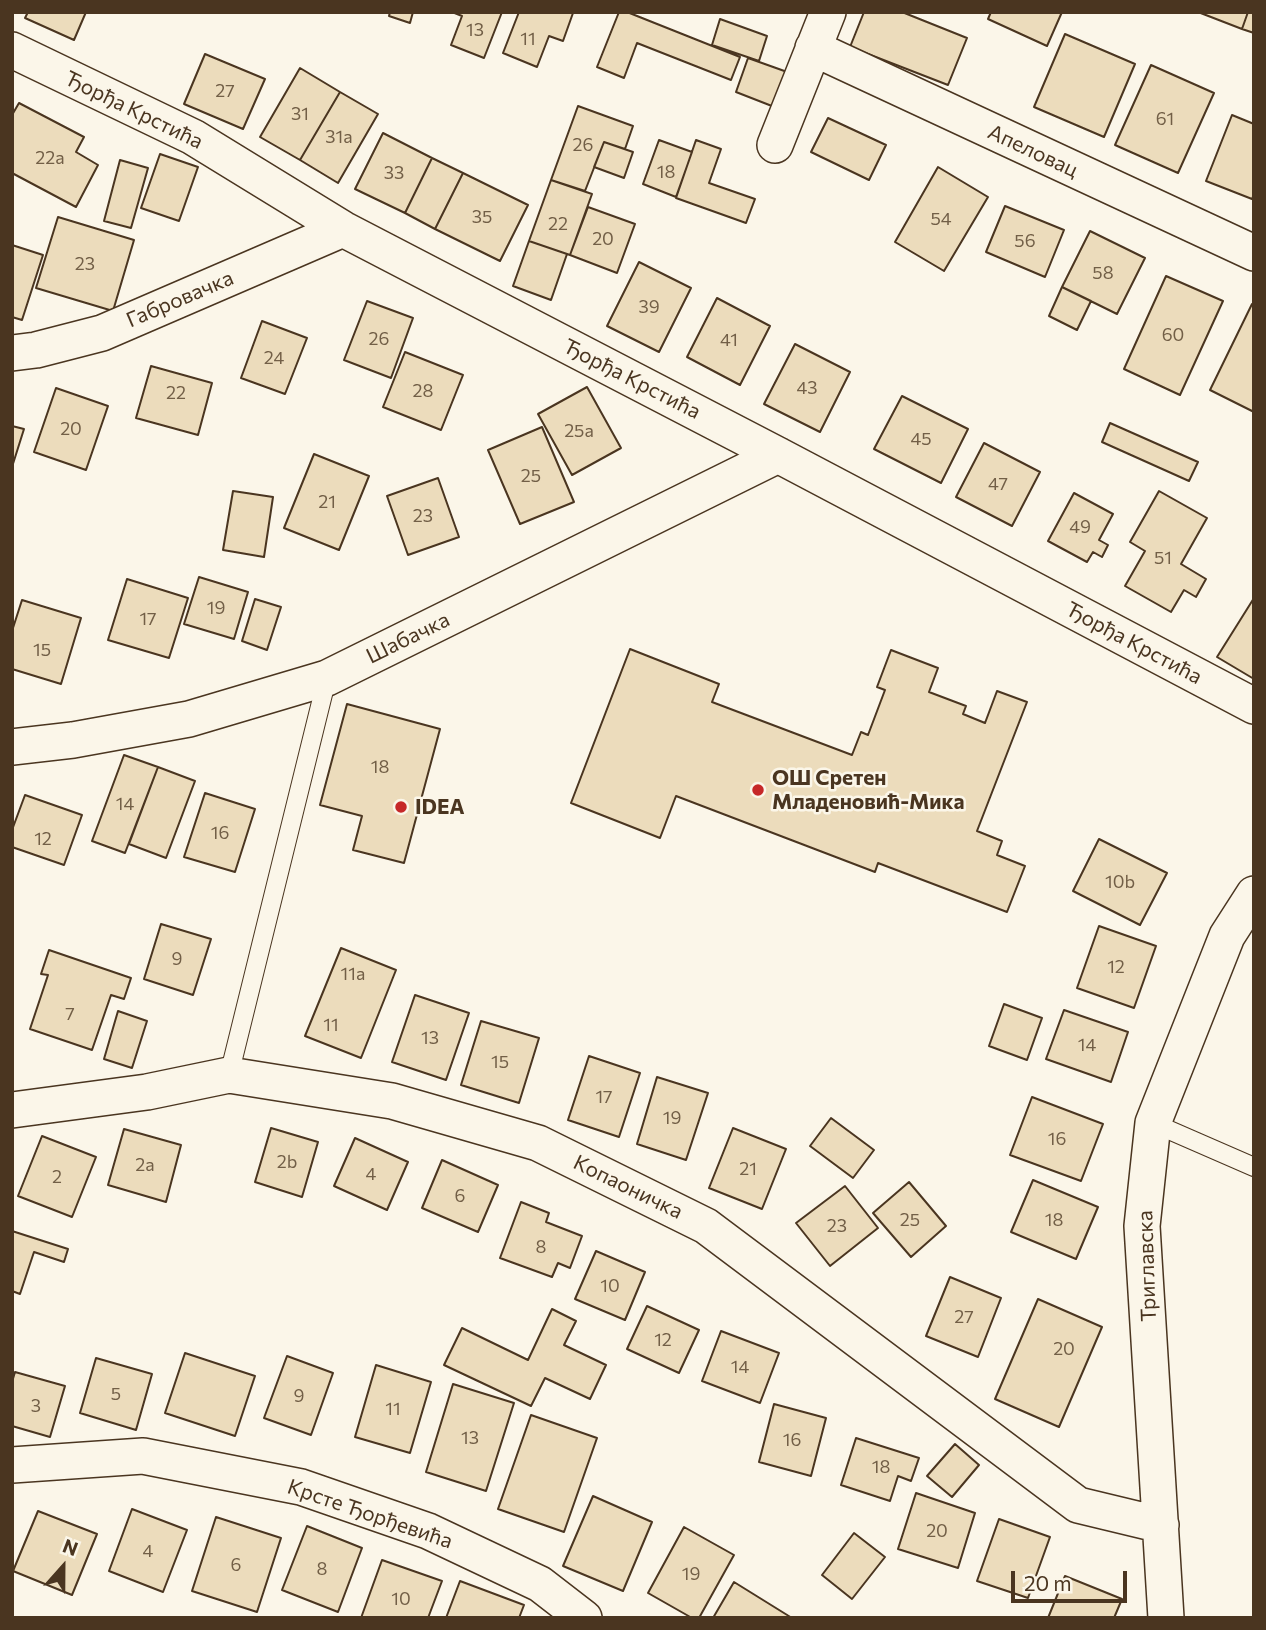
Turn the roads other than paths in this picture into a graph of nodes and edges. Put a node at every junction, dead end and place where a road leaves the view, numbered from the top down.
1 (828, 12) edge
2 (813, 48) junction
3 (12, 50) edge
4 (775, 145) dead end
5 (343, 229) junction
6 (1254, 253) edge
7 (12, 353) edge
8 (778, 454) junction
9 (327, 677) junction
10 (1254, 706) edge
11 (12, 747) edge
12 (1254, 894) edge
13 (229, 1075) junction
14 (12, 1110) edge
15 (1153, 1123) junction
16 (1254, 1167) edge
17 (12, 1465) edge
18 (1161, 1525) junction
19 (584, 1618) edge
20 (1166, 1618) edge

1 - 2 street
2 - 4 street
2 - 6 street, Апеловац
3 - 5 street, Ђорђа Крстића
5 - 7 street, Габровачка
5 - 8 street, Ђорђа Крстића
8 - 9 street, Шабачка
8 - 10 street, Ђорђа Крстића
9 - 11 street, Шабачка
9 - 13 lane
12 - 15 street, Триглавска
13 - 14 street, Копаоничка
13 - 18 street, Копаоничка
15 - 16 lane
15 - 18 street, Триглавска
17 - 19 street, Крсте Ђорђевића
18 - 20 street, Триглавска

